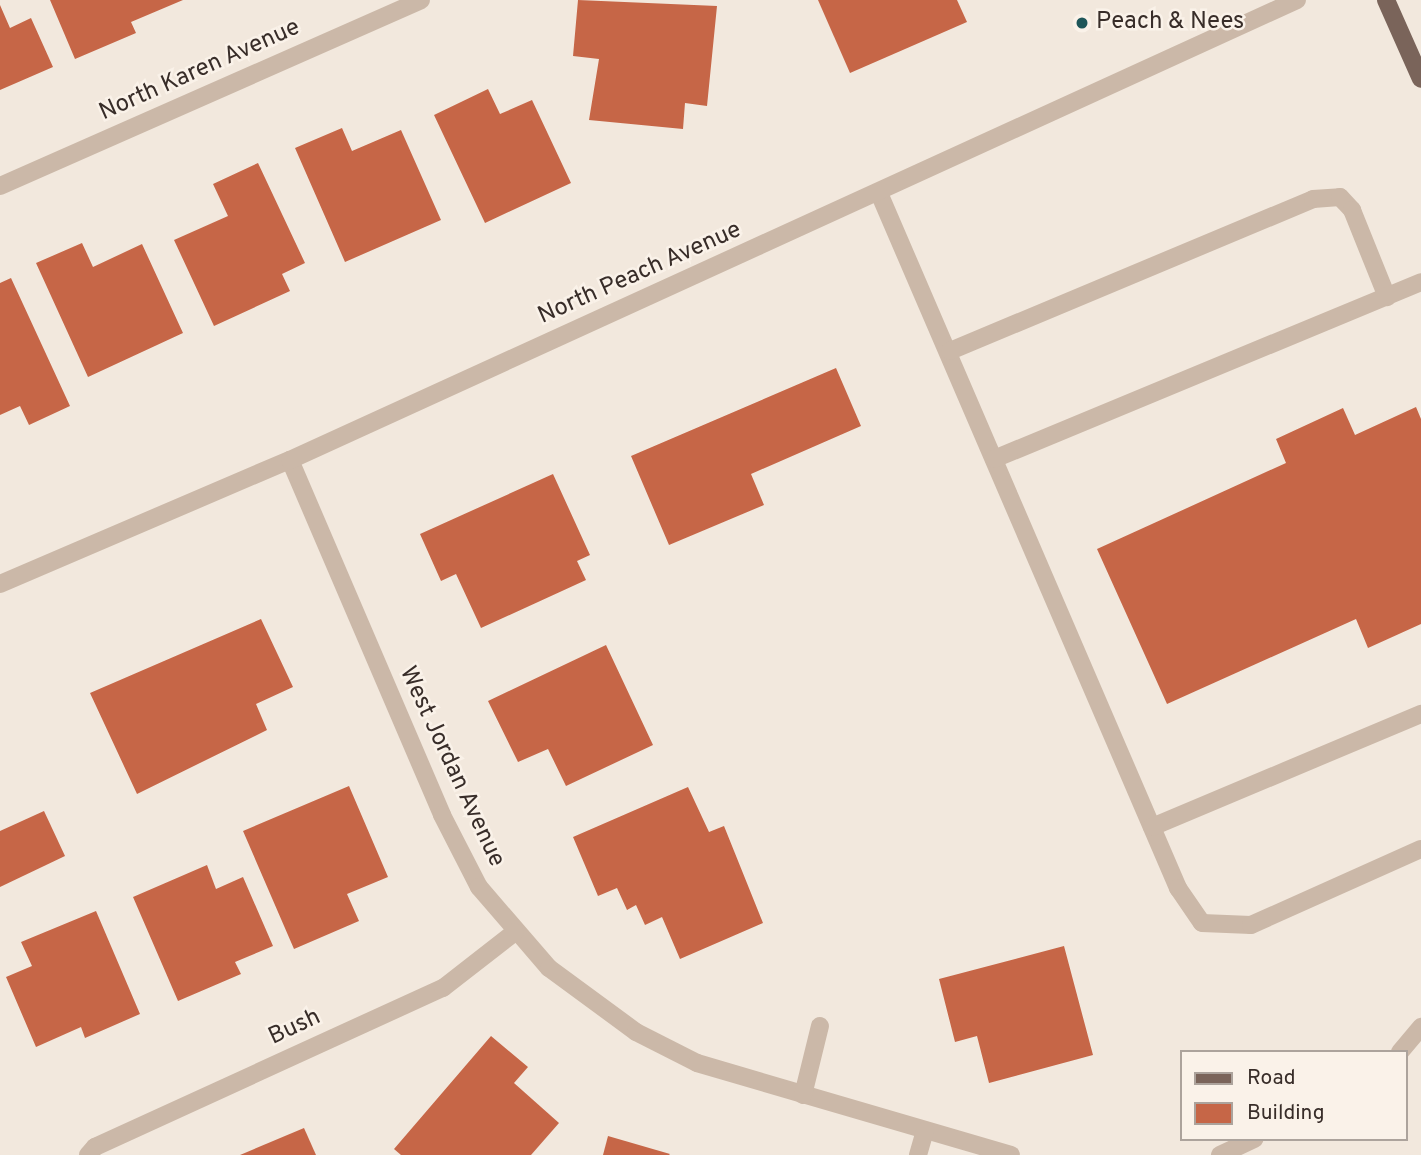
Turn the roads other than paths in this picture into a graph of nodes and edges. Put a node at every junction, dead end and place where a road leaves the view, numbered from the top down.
1 (421, 0) edge
2 (1297, 0) edge
3 (1386, 0) edge
4 (1421, 79) edge
5 (0, 186) edge
6 (879, 193) junction
7 (1421, 282) edge
8 (1387, 296) junction
9 (950, 351) junction
10 (994, 459) junction
11 (290, 460) junction
12 (0, 584) edge
13 (1421, 715) edge
14 (1152, 827) junction
15 (1421, 849) edge
16 (515, 932) junction
17 (820, 1026) dead end
18 (1421, 1027) edge
19 (1402, 1050) edge
20 (803, 1094) junction
21 (925, 1131) junction
22 (1251, 1141) edge
23 (88, 1155) edge
24 (918, 1155) edge
25 (1011, 1155) edge
26 (1220, 1155) edge

1 - 5 street, North Karen Avenue
2 - 6 street, North Peach Avenue
3 - 4 main road
6 - 9 street
6 - 11 street, North Peach Avenue
7 - 8 street
8 - 9 street
8 - 10 street
9 - 10 street
10 - 14 street
11 - 12 street, North Peach Avenue
11 - 16 street, West Jordan Avenue
13 - 14 street
14 - 15 street
16 - 20 street, West Jordan Avenue
16 - 23 street, Bush
17 - 20 street
18 - 19 street
20 - 21 street, West Jordan Avenue
21 - 24 street
21 - 25 street, West Jordan Avenue
22 - 26 street

